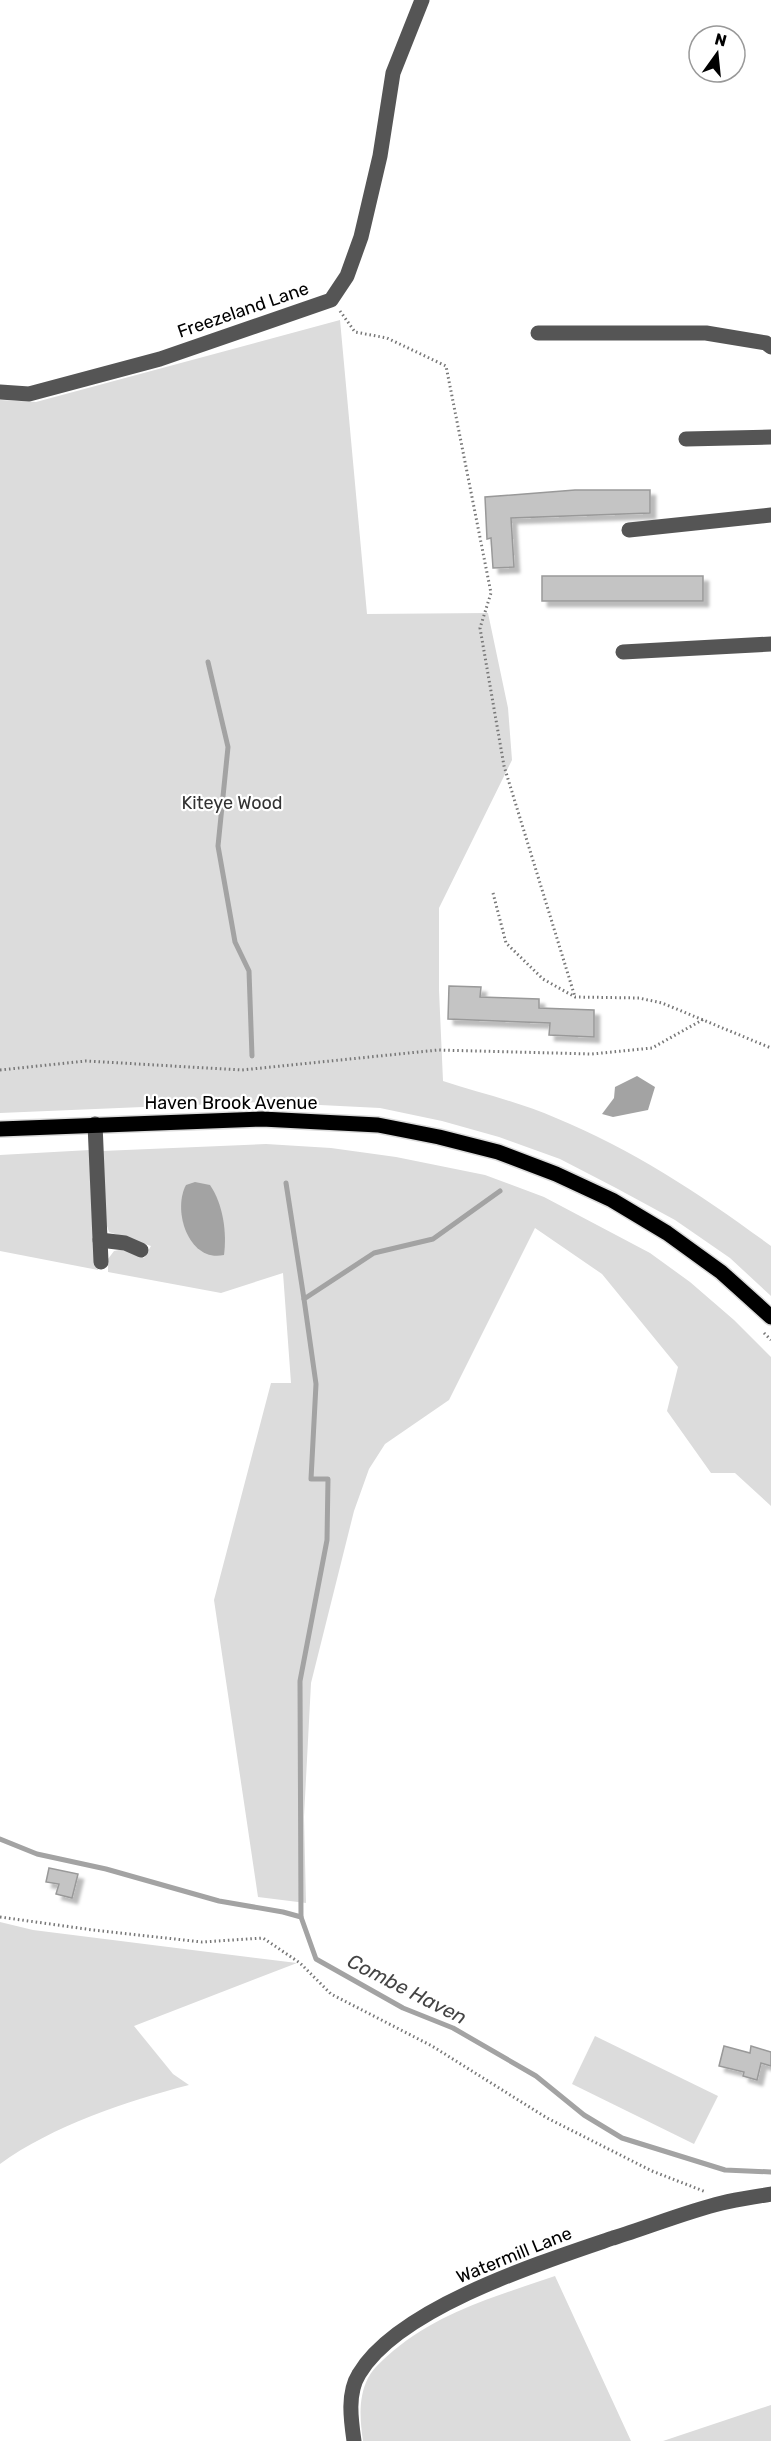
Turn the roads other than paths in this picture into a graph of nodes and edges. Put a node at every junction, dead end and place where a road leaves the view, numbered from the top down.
1 (422, 0) edge
2 (538, 333) dead end
3 (771, 347) edge
4 (0, 392) edge
5 (771, 437) edge
6 (686, 439) dead end
7 (771, 515) edge
8 (629, 530) dead end
9 (771, 644) edge
10 (623, 652) dead end
11 (95, 1124) junction
12 (0, 1129) edge
13 (100, 1240) junction
14 (141, 1250) dead end
15 (101, 1262) dead end
16 (771, 1317) edge
17 (771, 2194) edge
18 (354, 2441) edge

1 - 4 street, Freezeland Lane
2 - 3 street
5 - 6 street
7 - 8 street
9 - 10 street
11 - 12 main road, Haven Brook Avenue
11 - 13 street
11 - 16 main road, Haven Brook Avenue
13 - 14 street
13 - 15 street
17 - 18 street, Watermill Lane

